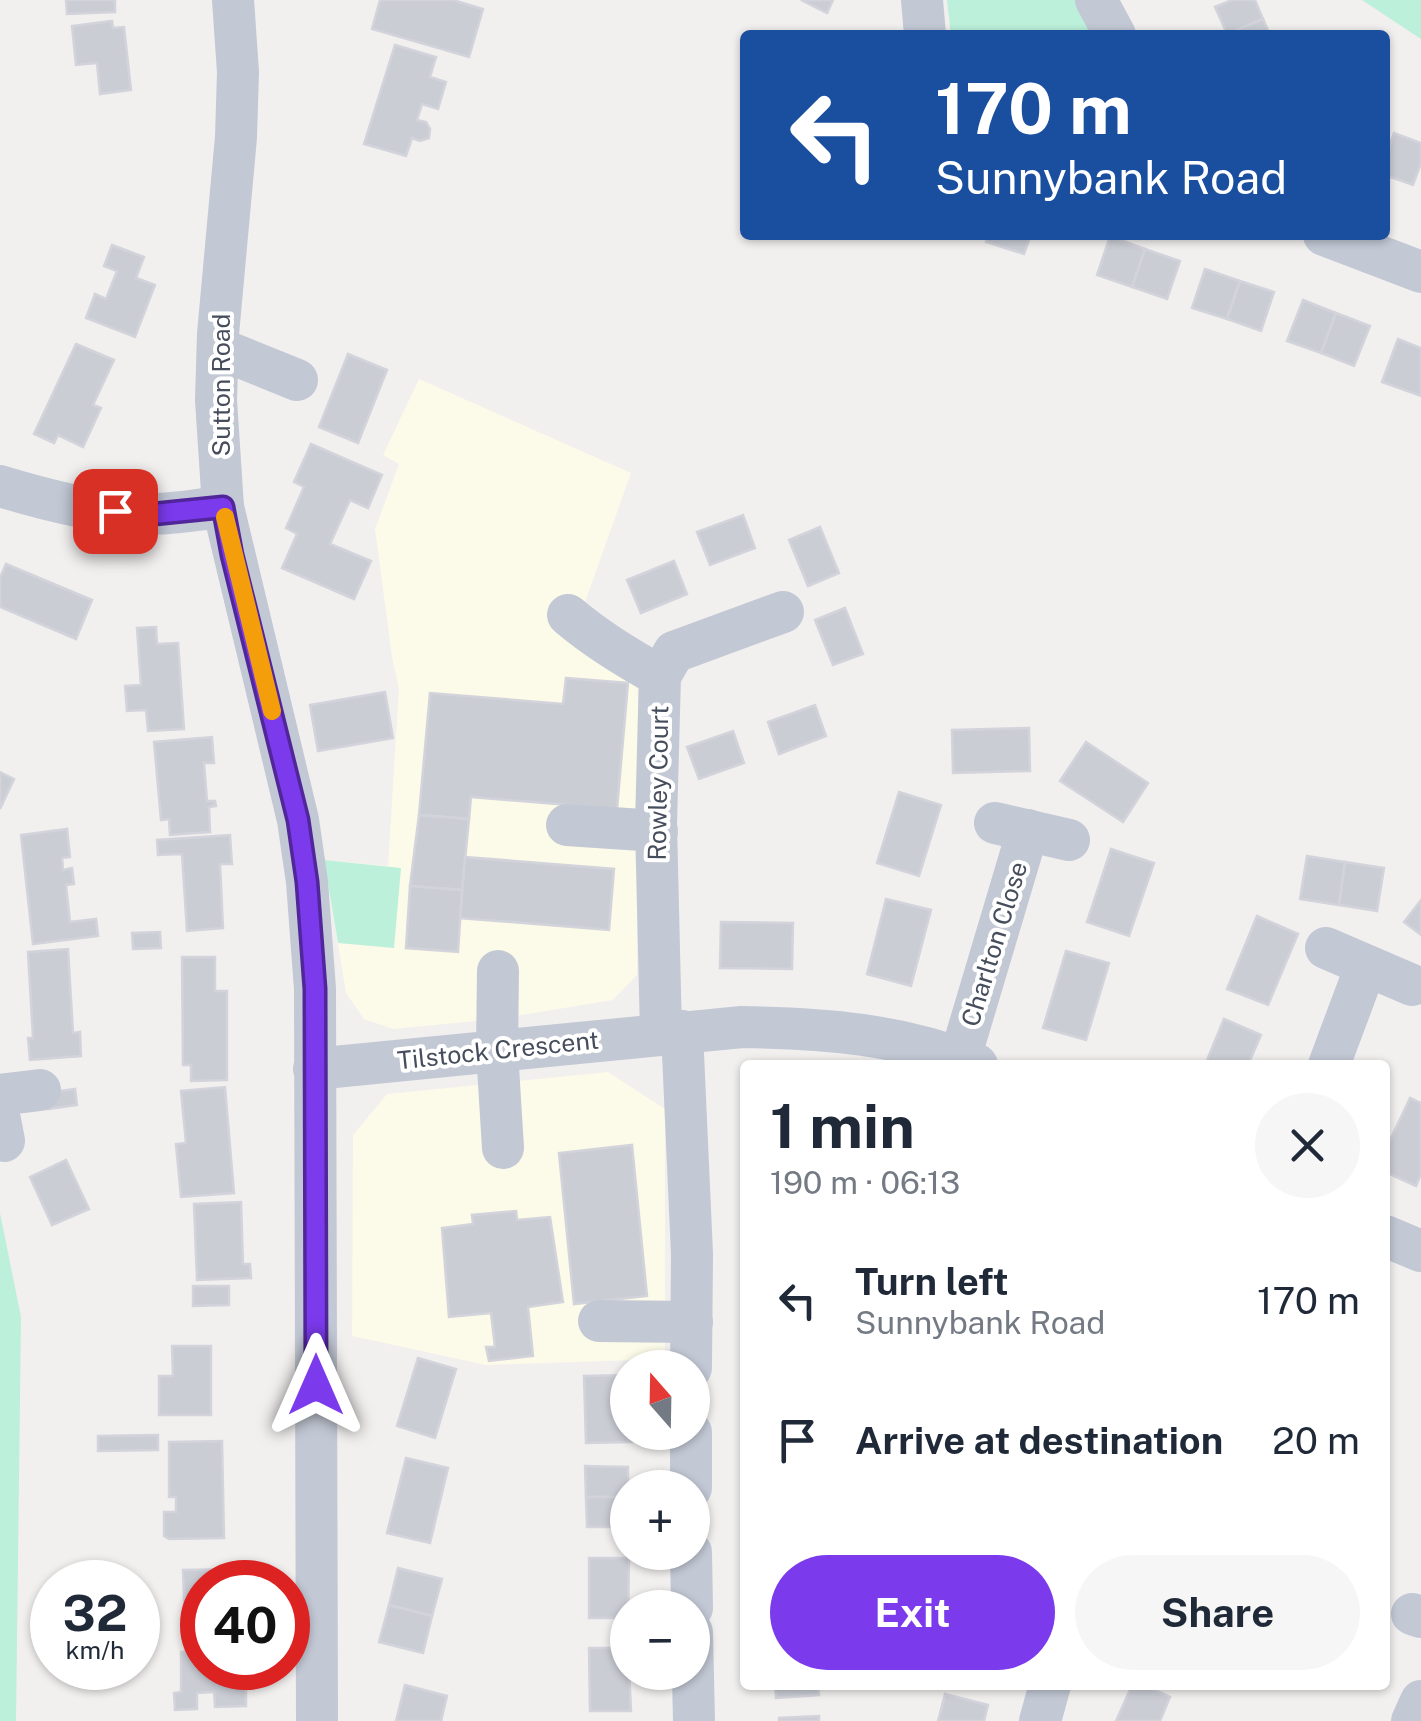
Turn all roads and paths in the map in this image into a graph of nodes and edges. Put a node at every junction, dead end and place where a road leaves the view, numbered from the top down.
1 (234, 0) edge
2 (922, 0) edge
3 (1096, 0) edge
4 (924, 30) edge
5 (1112, 30) edge
6 (1337, 240) edge
7 (1421, 272) edge
8 (218, 348) junction
9 (297, 380) dead end
10 (0, 486) edge
11 (223, 507) junction
12 (783, 612) dead end
13 (568, 615) dead end
14 (660, 676) junction
15 (567, 824) dead end
16 (656, 831) junction
17 (1030, 831) dead end
18 (1326, 948) dead end
19 (1366, 966) junction
20 (498, 971) dead end
21 (1412, 985) dead end
22 (671, 1032) junction
23 (497, 1050) junction
24 (961, 1060) edge
25 (969, 1060) edge
26 (1331, 1060) edge
27 (314, 1068) junction
28 (503, 1148) dead end
29 (1390, 1238) edge
30 (1421, 1251) edge
31 (599, 1321) dead end
32 (692, 1322) junction
33 (692, 1350) edge
34 (693, 1690) edge
35 (1049, 1690) edge
36 (1421, 1700) edge
37 (317, 1721) edge
38 (694, 1721) edge
39 (1040, 1721) edge
40 (1412, 1721) edge

1 - 8 street, Sutton Road
2 - 4 street
3 - 5 street
6 - 7 street
8 - 9 street
8 - 11 street, Sutton Road
10 - 11 street
11 - 27 street, Sutton Road
12 - 14 street, Rowley Court
13 - 14 street
14 - 16 street, Rowley Court
15 - 16 street
16 - 22 street, Rowley Court
17 - 25 street, Charlton Close
18 - 19 street
19 - 21 street
19 - 26 street
20 - 23 street
22 - 23 street, Tilstock Crescent
22 - 24 street, Tilstock Crescent
22 - 32 street
23 - 27 street, Tilstock Crescent
23 - 28 street
27 - 37 street, Sutton Road
29 - 30 street
31 - 32 street
32 - 33 street
34 - 38 street
35 - 39 street
36 - 40 street

